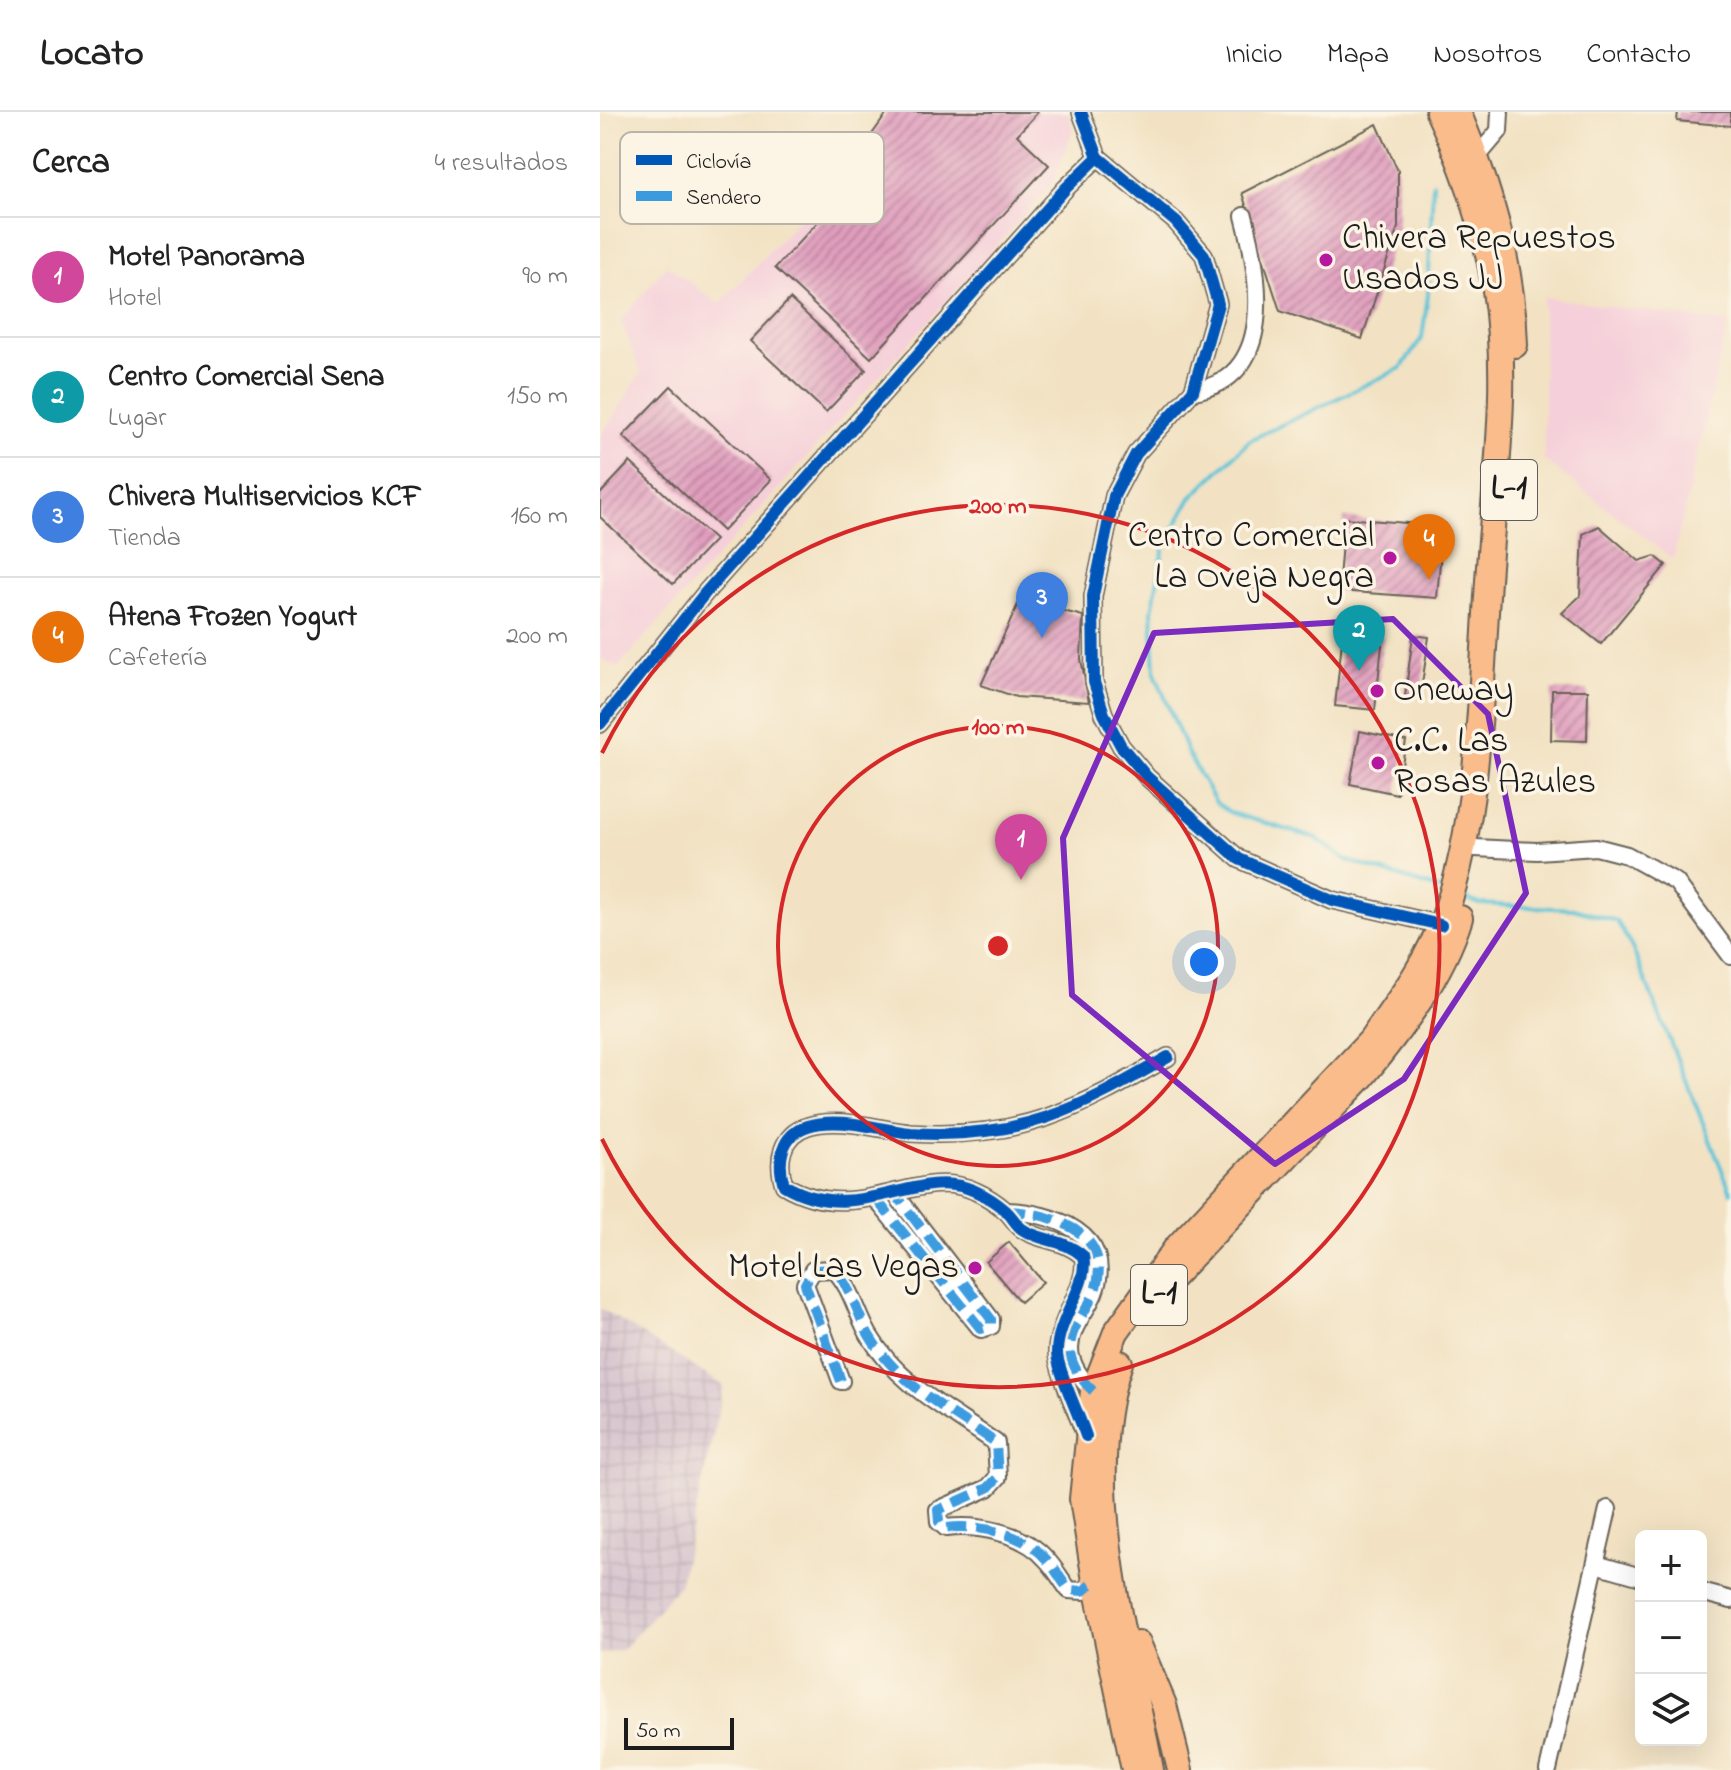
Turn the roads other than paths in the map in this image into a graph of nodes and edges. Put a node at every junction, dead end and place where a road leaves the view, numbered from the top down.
1 (1081, 112) edge
2 (1438, 112) edge
3 (1458, 112) edge
4 (1500, 112) edge
5 (1098, 157) junction
6 (1477, 157) junction
7 (1244, 216) dead end
8 (1193, 391) junction
9 (600, 724) edge
10 (1475, 848) junction
11 (1464, 874) junction
12 (1450, 916) junction
13 (1731, 956) edge
14 (1168, 1057) dead end
15 (896, 1195) junction
16 (876, 1199) junction
17 (1006, 1211) junction
18 (841, 1381) dead end
19 (1093, 1391) junction
20 (1086, 1436) junction
21 (1608, 1509) dead end
22 (1596, 1564) junction
23 (1635, 1575) edge
24 (1095, 1581) junction
25 (1707, 1594) edge
26 (1119, 1597) junction
27 (1731, 1600) edge
28 (1114, 1660) junction
29 (1119, 1770) edge
30 (1134, 1770) edge
31 (1151, 1770) edge
32 (1180, 1770) edge
33 (1548, 1770) edge

1 - 5 street
2 - 11 main road, L-1
3 - 6 main road, L-1
4 - 6 street
5 - 8 street
5 - 9 street
6 - 10 main road, L-1
7 - 8 street
8 - 12 street
10 - 11 main road, L-1
10 - 13 street
11 - 12 main road, L-1
12 - 19 main road, L-1
12 - 26 main road, L-1
14 - 16 street
15 - 16 street
15 - 16 street
15 - 17 street
17 - 19 street
17 - 20 street
18 - 24 street
19 - 20 main road, L-1
20 - 24 main road, L-1
21 - 22 street
22 - 23 street
22 - 33 street
24 - 28 main road, L-1
25 - 27 street
26 - 31 main road, L-1
26 - 32 main road
28 - 29 main road
28 - 30 main road, L-1

